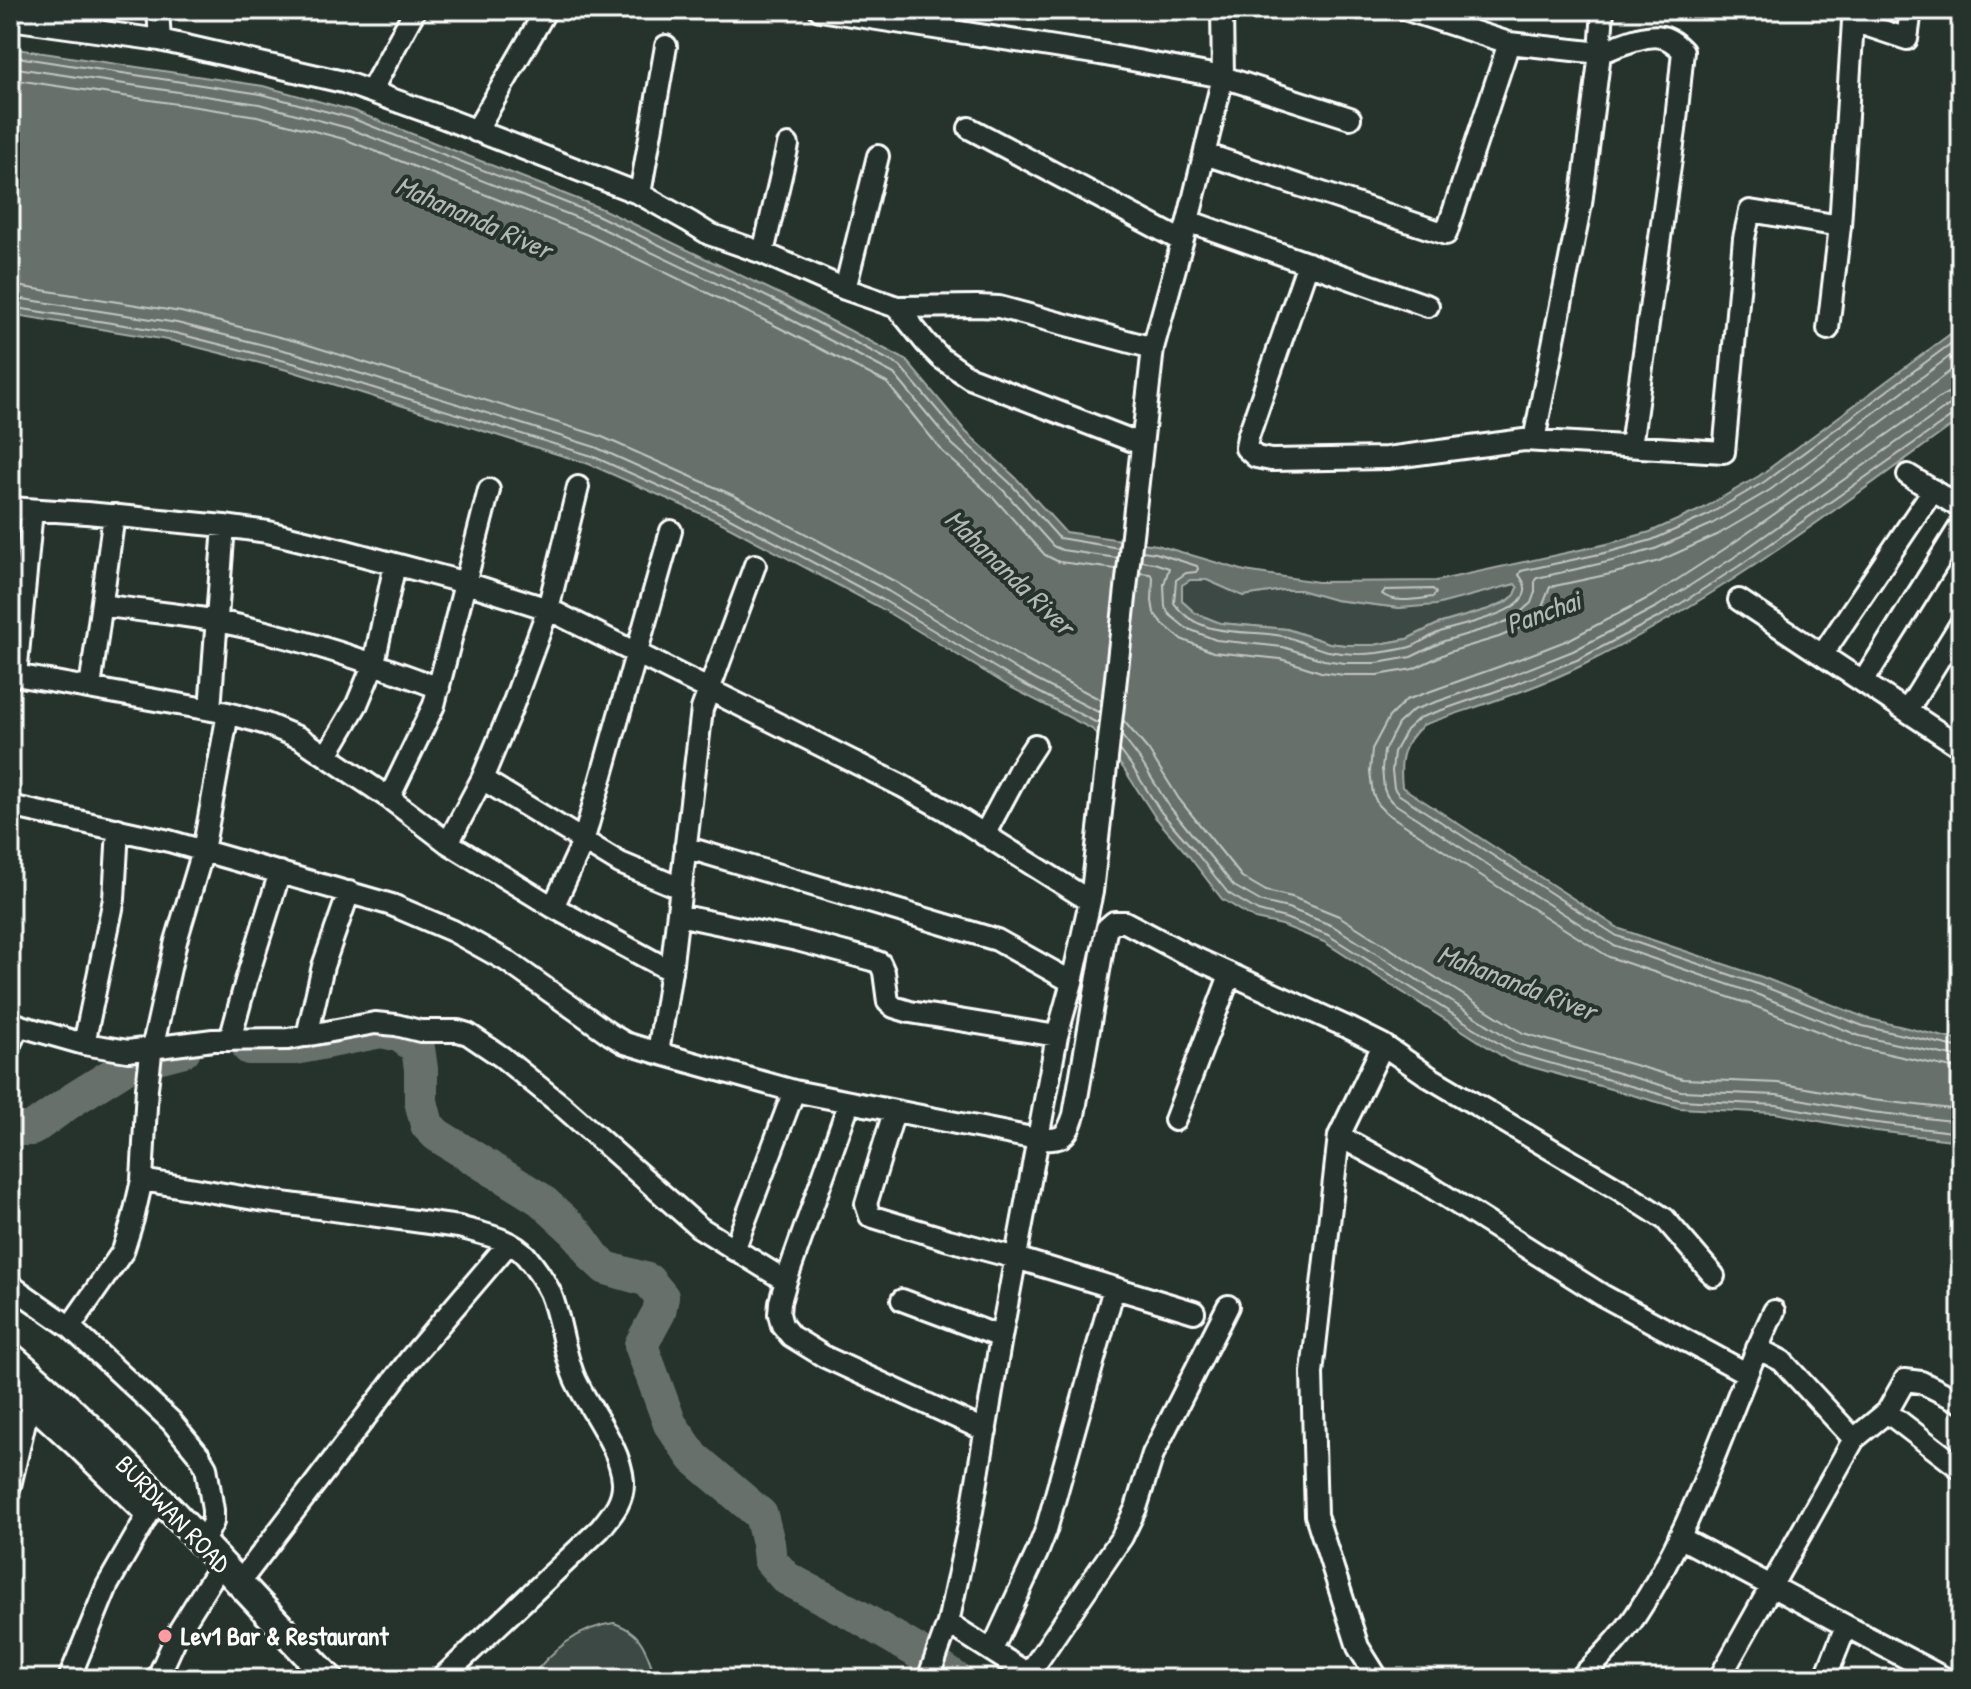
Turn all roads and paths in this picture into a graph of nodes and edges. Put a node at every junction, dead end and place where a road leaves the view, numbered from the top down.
1 (158, 10) edge
2 (415, 10) edge
3 (546, 10) edge
4 (820, 10) edge
5 (1222, 10) edge
6 (1407, 10) edge
7 (1603, 10) edge
8 (1911, 10) edge
9 (1850, 16) edge
10 (52, 17) edge
11 (10, 19) edge
12 (160, 40) junction
13 (1509, 43) junction
14 (666, 46) dead end
15 (1600, 53) junction
16 (1223, 77) junction
17 (371, 91) junction
18 (1350, 118) dead end
19 (969, 128) dead end
20 (476, 131) junction
21 (788, 145) dead end
22 (1205, 154) junction
23 (878, 156) dead end
24 (640, 194) junction
25 (1840, 226) junction
26 (1185, 231) junction
27 (763, 253) junction
28 (1308, 263) junction
29 (845, 289) junction
30 (1428, 306) dead end
31 (897, 307) junction
32 (1828, 329) dead end
33 (1153, 348) junction
34 (1534, 440) junction
35 (1141, 444) junction
36 (1631, 446) junction
37 (1908, 475) dead end
38 (578, 487) dead end
39 (489, 490) dead end
40 (1933, 490) junction
41 (1959, 502) edge
42 (10, 508) edge
43 (32, 510) junction
44 (114, 515) junction
45 (1961, 525) edge
46 (224, 526) junction
47 (671, 531) dead end
48 (395, 564) junction
49 (755, 565) dead end
50 (466, 583) junction
51 (1739, 600) dead end
52 (102, 605) junction
53 (548, 609) junction
54 (217, 621) junction
55 (1961, 623) edge
56 (637, 653) junction
57 (1822, 655) junction
58 (374, 663) junction
59 (13, 674) edge
60 (1863, 682) junction
61 (90, 688) junction
62 (439, 688) junction
63 (708, 689) junction
64 (219, 711) junction
65 (1907, 711) junction
66 (1957, 736) edge
67 (1035, 745) dead end
68 (327, 755) junction
69 (482, 779) junction
70 (389, 798) junction
71 (10, 806) edge
72 (118, 829) junction
73 (984, 835) junction
74 (583, 842) junction
75 (448, 843) junction
76 (685, 847) junction
77 (203, 851) junction
78 (280, 872) junction
79 (680, 888) junction
80 (349, 892) junction
81 (1091, 893) junction
82 (553, 907) junction
83 (678, 915) junction
84 (671, 971) junction
85 (1230, 975) junction
86 (1072, 982) junction
87 (14, 1024) edge
88 (307, 1036) junction
89 (1057, 1036) junction
90 (230, 1040) junction
91 (10, 1044) edge
92 (84, 1044) junction
93 (1383, 1045) junction
94 (658, 1053) junction
95 (151, 1056) junction
96 (794, 1091) junction
97 (849, 1103) junction
98 (894, 1112) junction
99 (1175, 1120) dead end
100 (1339, 1136) junction
101 (1037, 1139) junction
102 (142, 1180) junction
103 (509, 1243) junction
104 (734, 1250) junction
105 (1016, 1258) junction
106 (1714, 1276) dead end
107 (786, 1281) junction
108 (10, 1285) edge
109 (1114, 1288) junction
110 (902, 1300) dead end
111 (1228, 1306) dead end
112 (1774, 1311) dead end
113 (1194, 1312) dead end
114 (70, 1327) junction
115 (1001, 1337) junction
116 (1757, 1348) junction
117 (10, 1356) edge
118 (1746, 1373) junction
119 (10, 1382) edge
120 (30, 1400) junction
121 (1961, 1402) edge
122 (1887, 1412) junction
123 (986, 1431) junction
124 (1854, 1439) junction
125 (1961, 1469) edge
126 (10, 1486) edge
127 (149, 1513) junction
128 (1679, 1537) junction
129 (202, 1544) junction
130 (212, 1578) junction
131 (239, 1583) junction
132 (1771, 1586) junction
133 (948, 1623) junction
134 (1846, 1626) junction
135 (992, 1650) junction
136 (929, 1677) edge
137 (1032, 1677) edge
138 (69, 1679) edge
139 (157, 1679) edge
140 (306, 1679) edge
141 (330, 1679) edge
142 (441, 1679) edge
143 (1378, 1679) edge
144 (1579, 1679) edge
145 (1719, 1679) edge
146 (1825, 1679) edge
147 (1946, 1679) edge

1 - 12 street
2 - 17 street
3 - 20 street
4 - 16 street
5 - 16 street
6 - 13 street
7 - 15 street
8 - 9 street
9 - 25 street
10 - 11 street
10 - 12 street
12 - 17 street
13 - 15 street
13 - 22 street
14 - 24 street
15 - 34 street
15 - 36 street
16 - 18 street
16 - 22 street
17 - 20 street
19 - 26 street
20 - 24 street
21 - 27 street
22 - 26 street
23 - 29 street
24 - 27 street
25 - 32 street
25 - 36 street
26 - 28 street
26 - 33 street
27 - 29 street
28 - 30 street
28 - 34 street
29 - 31 street
31 - 33 street
31 - 35 street
33 - 35 street
34 - 36 street
35 - 81 street
37 - 40 street
38 - 53 street
39 - 50 street
40 - 41 street
40 - 57 street
42 - 43 street
43 - 44 street
43 - 59 street
44 - 46 street
44 - 52 street
45 - 60 street
46 - 48 street
46 - 54 street
47 - 56 street
48 - 50 street
48 - 58 street
49 - 63 street
50 - 53 street
50 - 62 street
51 - 57 street
52 - 54 street
52 - 61 street
53 - 56 street
53 - 69 street
54 - 58 street
54 - 64 street
55 - 65 street
56 - 63 street
56 - 74 street
57 - 60 street
58 - 62 street
58 - 68 street
59 - 61 street
60 - 65 street
61 - 64 street
62 - 70 street
63 - 73 street
63 - 76 street
64 - 68 street
64 - 77 street
65 - 66 street
67 - 73 street
68 - 70 street
69 - 74 street
69 - 75 street
70 - 75 street
71 - 72 street
72 - 77 street
72 - 92 street
73 - 81 street
74 - 79 street
74 - 82 street
75 - 82 street
76 - 79 street
76 - 86 street
77 - 78 street
77 - 95 street
78 - 80 street
78 - 90 street
79 - 83 street
80 - 88 street
80 - 94 street
81 - 86 street
82 - 84 street
83 - 84 street
83 - 89 street
84 - 94 street
85 - 93 street
85 - 99 street
85 - 101 street
86 - 89 street
87 - 91 street
87 - 92 street
88 - 90 street
88 - 104 street
89 - 101 street
90 - 95 street
92 - 95 street
93 - 100 street
93 - 106 street
94 - 96 street
95 - 102 street
96 - 97 street
96 - 104 street
97 - 98 street
97 - 107 street
98 - 101 street
98 - 105 street
100 - 118 street
100 - 143 street
101 - 105 street
102 - 103 street
102 - 114 street
103 - 131 street
103 - 142 street
104 - 107 street
105 - 109 street
105 - 115 street
107 - 123 street
108 - 114 street
109 - 113 street
109 - 135 street
110 - 115 street
111 - 137 street
112 - 116 street
114 - 129 street
115 - 123 street
116 - 118 street
116 - 124 street
117 - 129 main road, BURDWAN ROAD
118 - 128 street
119 - 120 main road, BURDWAN ROAD
120 - 126 street
120 - 127 main road, BURDWAN ROAD
121 - 122 street
122 - 124 street
122 - 125 street
123 - 133 street
124 - 132 street
127 - 130 main road, BURDWAN ROAD
127 - 138 street
128 - 132 street
128 - 144 street
129 - 131 main road, BURDWAN ROAD
130 - 139 street
130 - 140 main road, BURDWAN ROAD
131 - 141 main road, BURDWAN ROAD
132 - 134 street
132 - 145 street
133 - 135 street
133 - 136 street
134 - 146 street
134 - 147 street
135 - 137 street

